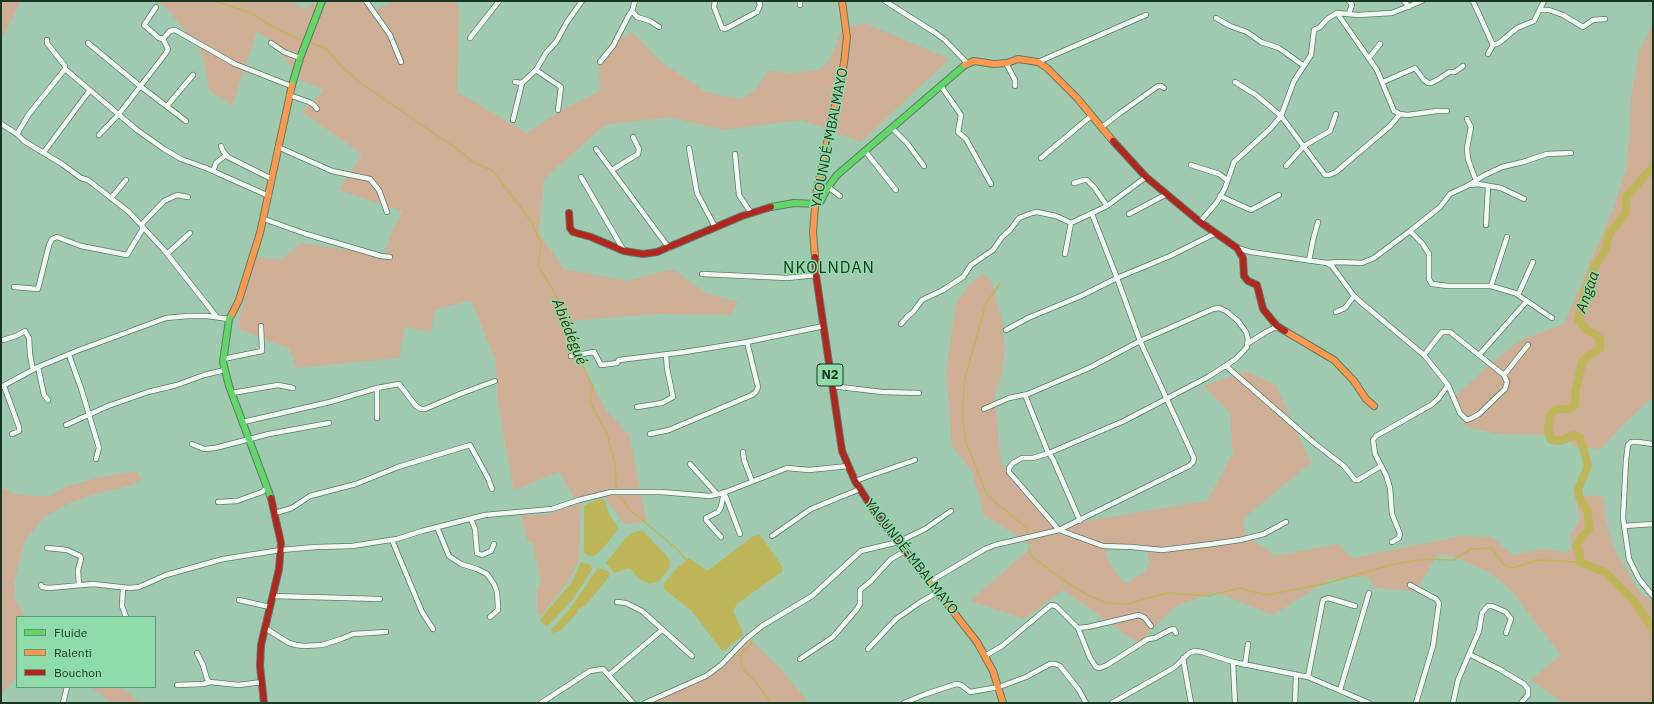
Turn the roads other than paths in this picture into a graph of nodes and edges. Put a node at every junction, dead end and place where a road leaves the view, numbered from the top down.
1 (322, 1) edge
2 (366, 1) edge
3 (499, 1) edge
4 (582, 1) edge
5 (635, 1) edge
6 (715, 1) edge
7 (759, 1) edge
8 (842, 1) edge
9 (885, 1) edge
10 (896, 1) edge
11 (1349, 1) edge
12 (1404, 1) edge
13 (1422, 1) edge
14 (1473, 1) edge
15 (1544, 1) edge
16 (892, 5) junction
17 (156, 7) dead end
18 (1409, 7) junction
19 (1540, 10) junction
20 (632, 11) junction
21 (1337, 12) junction
22 (1349, 13) junction
23 (1146, 15) dead end
24 (1216, 18) dead end
25 (1605, 19) dead end
26 (659, 27) dead end
27 (470, 38) dead end
28 (163, 39) junction
29 (47, 40) dead end
30 (88, 43) dead end
31 (271, 43) dead end
32 (1380, 44) dead end
33 (1493, 46) junction
34 (1488, 54) dead end
35 (300, 58) junction
36 (1369, 58) junction
37 (401, 62) dead end
38 (600, 62) dead end
39 (967, 62) junction
40 (1038, 62) junction
41 (1007, 63) junction
42 (1304, 66) junction
43 (1463, 66) dead end
44 (65, 69) junction
45 (536, 70) junction
46 (193, 75) dead end
47 (515, 82) dead end
48 (1235, 82) dead end
49 (1383, 82) junction
50 (522, 83) junction
51 (140, 86) junction
52 (291, 86) junction
53 (941, 86) junction
54 (1015, 86) dead end
55 (1164, 88) dead end
56 (90, 90) junction
57 (289, 95) junction
58 (167, 106) junction
59 (317, 109) dead end
60 (558, 110) dead end
61 (1447, 111) dead end
62 (120, 114) junction
63 (1336, 114) dead end
64 (1400, 114) junction
65 (1091, 116) junction
66 (1281, 116) junction
67 (1467, 119) dead end
68 (513, 120) dead end
69 (186, 121) dead end
70 (1, 124) edge
71 (1102, 127) junction
72 (892, 128) junction
73 (18, 134) junction
74 (99, 136) dead end
75 (633, 137) dead end
76 (221, 146) dead end
77 (1304, 146) junction
78 (278, 147) junction
79 (689, 148) dead end
80 (596, 149) dead end
81 (866, 150) junction
82 (44, 152) junction
83 (1571, 153) dead end
84 (736, 154) dead end
85 (226, 155) junction
86 (1041, 158) dead end
87 (1191, 165) dead end
88 (924, 166) dead end
89 (1286, 166) dead end
90 (612, 170) junction
91 (213, 171) junction
92 (581, 177) dead end
93 (1146, 177) junction
94 (272, 179) junction
95 (126, 180) dead end
96 (1228, 180) junction
97 (1476, 181) junction
98 (990, 184) dead end
99 (1074, 184) dead end
100 (1468, 186) junction
101 (1488, 186) junction
102 (828, 187) junction
103 (896, 190) dead end
104 (1167, 194) junction
105 (1279, 195) dead end
106 (269, 196) junction
107 (840, 196) dead end
108 (1220, 196) junction
109 (188, 197) dead end
110 (111, 198) junction
111 (1524, 199) dead end
112 (816, 204) junction
113 (1107, 206) junction
114 (387, 212) dead end
115 (569, 213) dead end
116 (750, 213) junction
117 (1092, 214) junction
118 (1129, 214) dead end
119 (264, 219) junction
120 (1200, 222) junction
121 (1318, 222) dead end
122 (1071, 223) junction
123 (142, 224) junction
124 (1486, 225) dead end
125 (715, 227) junction
126 (1410, 231) junction
127 (1216, 232) junction
128 (190, 233) dead end
129 (1507, 237) dead end
130 (669, 248) junction
131 (1237, 248) junction
132 (624, 252) junction
133 (167, 254) junction
134 (1065, 254) dead end
135 (390, 257) dead end
136 (1309, 261) junction
137 (1533, 262) dead end
138 (1327, 263) junction
139 (702, 274) dead end
140 (816, 275) junction
141 (1117, 278) junction
142 (1491, 286) junction
143 (14, 287) dead end
144 (1518, 295) junction
145 (1354, 296) junction
146 (1527, 301) junction
147 (1336, 312) dead end
148 (216, 316) junction
149 (1552, 318) dead end
150 (229, 319) junction
151 (902, 324) dead end
152 (261, 326) dead end
153 (824, 326) junction
154 (1281, 328) junction
155 (1006, 330) dead end
156 (2, 340) dead end
157 (1140, 341) junction
158 (747, 342) junction
159 (1247, 344) junction
160 (1528, 345) dead end
161 (69, 355) junction
162 (666, 355) junction
163 (1424, 355) junction
164 (1479, 355) junction
165 (571, 356) dead end
166 (223, 359) junction
167 (1226, 366) junction
168 (38, 367) junction
169 (33, 370) junction
170 (225, 370) junction
171 (1504, 375) junction
172 (495, 381) dead end
173 (1448, 385) junction
174 (2, 386) edge
175 (832, 386) junction
176 (293, 388) dead end
177 (376, 388) junction
178 (232, 393) junction
179 (919, 393) dead end
180 (1025, 395) junction
181 (1166, 399) junction
182 (48, 400) dead end
183 (1374, 406) dead end
184 (637, 407) dead end
185 (984, 409) dead end
186 (89, 416) junction
187 (377, 418) dead end
188 (243, 422) junction
189 (329, 423) dead end
190 (66, 425) dead end
191 (12, 434) dead end
192 (650, 434) dead end
193 (249, 439) junction
194 (192, 444) dead end
195 (1653, 444) edge
196 (744, 452) dead end
197 (1049, 453) junction
198 (96, 459) dead end
199 (915, 460) dead end
200 (690, 464) dead end
201 (848, 466) junction
202 (1380, 466) junction
203 (855, 480) junction
204 (752, 481) junction
205 (267, 488) junction
206 (492, 488) dead end
207 (860, 489) junction
208 (724, 492) junction
209 (717, 494) junction
210 (218, 502) dead end
211 (951, 511) dead end
212 (275, 513) junction
213 (470, 519) junction
214 (1080, 521) junction
215 (1286, 522) dead end
216 (1653, 524) edge
217 (1624, 526) junction
218 (437, 527) junction
219 (1059, 530) junction
220 (740, 534) dead end
221 (772, 536) dead end
222 (721, 537) dead end
223 (392, 540) junction
224 (898, 542) junction
225 (1392, 542) dead end
226 (494, 544) dead end
227 (47, 548) dead end
228 (282, 550) junction
229 (905, 551) junction
230 (930, 582) junction
231 (41, 585) dead end
232 (79, 585) junction
233 (1410, 585) dead end
234 (123, 587) junction
235 (938, 592) junction
236 (1369, 593) dead end
237 (273, 596) junction
238 (1653, 596) edge
239 (380, 599) dead end
240 (239, 600) dead end
241 (617, 602) dead end
242 (1355, 606) dead end
243 (270, 608) junction
244 (126, 616) edge
245 (490, 617) dead end
246 (1151, 626) dead end
247 (265, 628) junction
248 (1078, 628) junction
249 (433, 629) dead end
250 (662, 630) junction
251 (386, 632) dead end
252 (1176, 633) dead end
253 (1506, 633) dead end
254 (1248, 644) dead end
255 (868, 649) dead end
256 (197, 653) dead end
257 (1469, 654) junction
258 (692, 656) dead end
259 (985, 656) junction
260 (1183, 658) junction
261 (800, 659) dead end
262 (1233, 662) junction
263 (1245, 665) junction
264 (609, 674) junction
265 (1296, 675) junction
266 (1308, 677) junction
267 (210, 682) junction
268 (262, 682) junction
269 (177, 685) dead end
270 (999, 687) junction
271 (67, 688) edge
272 (1340, 690) junction
273 (63, 703) edge
274 (264, 703) edge
275 (541, 703) edge
276 (633, 703) edge
277 (645, 703) edge
278 (904, 703) edge
279 (1003, 703) edge
280 (1086, 703) edge
281 (1112, 703) edge
282 (1191, 703) edge
283 (1235, 703) edge
284 (1295, 703) edge
285 (1369, 703) edge
286 (1416, 703) edge
287 (1453, 703) edge
288 (1521, 703) edge

1 - 35 main road
2 - 37 street
3 - 27 street
4 - 45 street
5 - 20 street
6 - 7 street
8 - 112 main road, YAOUNDÉ-MBALMAYO / N2
9 - 16 street
10 - 16 street
11 - 22 street
12 - 18 street
13 - 18 street
14 - 33 street
15 - 19 street
16 - 39 street
17 - 28 street
18 - 22 street
19 - 25 street
19 - 33 street
20 - 26 street
20 - 38 street
21 - 22 street
21 - 36 street
21 - 42 street
23 - 40 street
24 - 42 street
28 - 51 street
28 - 52 street
29 - 44 street
30 - 51 street
31 - 35 street
32 - 36 street
33 - 34 street
35 - 52 main road
36 - 49 street
39 - 41 main road
39 - 53 main road
40 - 41 main road
40 - 65 main road
41 - 54 street
42 - 66 street
43 - 49 street
44 - 56 street
44 - 73 street
45 - 50 street
45 - 60 street
46 - 58 street
47 - 50 street
48 - 66 street
49 - 64 street
50 - 68 street
51 - 58 street
51 - 62 street
52 - 57 main road
53 - 72 main road
53 - 98 street
55 - 71 street
56 - 62 street
56 - 82 street
57 - 59 street
57 - 78 main road
58 - 69 street
61 - 64 street
62 - 74 street
62 - 91 street
63 - 77 street
64 - 77 street
65 - 71 main road
65 - 86 street
66 - 77 street
66 - 96 street
67 - 97 street
70 - 73 street
71 - 93 main road
72 - 81 main road
72 - 88 street
73 - 82 street
75 - 90 street
76 - 85 street
77 - 89 street
78 - 94 main road
78 - 114 street
79 - 125 street
80 - 90 street
81 - 102 main road
81 - 103 street
82 - 110 street
83 - 97 street
84 - 116 street
85 - 91 street
85 - 94 street
87 - 96 street
90 - 130 street
91 - 106 street
92 - 132 street
93 - 104 main road
93 - 113 street
94 - 106 main road
95 - 110 street
96 - 108 street
97 - 100 street
99 - 113 street
100 - 101 street
100 - 126 street
101 - 111 street
101 - 124 street
102 - 107 street
102 - 112 main road
104 - 118 street
104 - 120 main road
105 - 108 street
106 - 119 main road
108 - 120 street
109 - 123 street
110 - 123 street
112 - 116 main road
112 - 140 main road, YAOUNDÉ-MBALMAYO / N2
113 - 117 street
115 - 132 main road
116 - 125 main road
117 - 122 street
117 - 141 street
119 - 135 street
119 - 150 main road
120 - 127 main road
121 - 136 street
122 - 134 street
122 - 151 street
123 - 133 street
123 - 143 street
125 - 130 main road
126 - 138 street
126 - 142 street
127 - 131 main road
127 - 141 street
128 - 133 street
129 - 142 street
130 - 132 main road
131 - 136 street
131 - 154 main road
133 - 148 street
136 - 138 street
137 - 144 street
138 - 145 street
139 - 140 street
140 - 153 main road, YAOUNDÉ-MBALMAYO / N2
141 - 155 street
141 - 157 street
142 - 144 street
144 - 146 street
145 - 147 street
145 - 163 street
146 - 149 street
146 - 164 street
148 - 150 street
148 - 161 street
150 - 166 main road
152 - 166 street
153 - 158 street
153 - 175 main road, YAOUNDÉ-MBALMAYO / N2
154 - 159 street
154 - 183 main road
156 - 169 street
157 - 159 street
157 - 180 street
157 - 181 street
158 - 162 street
158 - 192 street
159 - 167 street
160 - 171 street
161 - 168 street
161 - 186 street
162 - 165 street
162 - 184 street
163 - 164 street
163 - 173 street
164 - 171 street
166 - 170 main road
167 - 181 street
167 - 202 street
168 - 169 street
168 - 182 street
169 - 174 street
170 - 178 main road
170 - 186 street
171 - 173 street
172 - 177 street
173 - 202 street
174 - 191 street
175 - 179 street
175 - 201 main road, YAOUNDÉ-MBALMAYO / N2
176 - 178 street
177 - 187 street
177 - 188 street
178 - 188 main road
180 - 185 street
180 - 197 street
181 - 197 street
181 - 214 street
186 - 190 street
186 - 198 street
188 - 193 main road
189 - 193 street
193 - 194 street
193 - 205 main road
195 - 217 street
196 - 204 street
197 - 214 street
197 - 219 street
199 - 203 street
200 - 209 street
201 - 203 main road, YAOUNDÉ-MBALMAYO / N2
201 - 204 street
202 - 225 street
203 - 207 main road, YAOUNDÉ-MBALMAYO / N2
204 - 208 street
205 - 210 street
205 - 212 main road
206 - 212 street
207 - 221 street
207 - 224 main road, YAOUNDÉ-MBALMAYO / N2
208 - 209 street
208 - 220 street
208 - 222 street
209 - 213 street
211 - 224 street
212 - 228 main road
213 - 218 street
213 - 226 street
214 - 219 street
215 - 219 street
216 - 217 street
217 - 238 street
218 - 223 street
218 - 245 street
219 - 230 street
223 - 228 street
223 - 249 street
224 - 229 main road, YAOUNDÉ-MBALMAYO / N2
224 - 277 street
227 - 232 street
228 - 234 street
228 - 237 main road
229 - 230 main road, YAOUNDÉ-MBALMAYO / N2
229 - 261 street
230 - 235 main road, YAOUNDÉ-MBALMAYO / N2
231 - 232 street
232 - 234 street
233 - 286 street
234 - 244 street
235 - 255 street
235 - 259 main road, YAOUNDÉ-MBALMAYO / N2
236 - 272 street
237 - 239 street
237 - 243 main road
240 - 243 street
241 - 250 street
242 - 266 street
243 - 247 main road
246 - 248 street
247 - 251 street
247 - 268 main road
248 - 252 street
248 - 259 street
250 - 258 street
250 - 264 street
253 - 257 street
254 - 263 street
256 - 267 street
257 - 287 street
257 - 288 street
259 - 270 main road, YAOUNDÉ-MBALMAYO / N2
260 - 262 street
260 - 281 street
260 - 282 street
262 - 263 street
262 - 283 street
263 - 265 street
264 - 275 street
264 - 276 street
265 - 266 street
265 - 284 street
266 - 272 street
267 - 268 street
267 - 269 street
268 - 274 main road
270 - 278 street
270 - 279 main road, YAOUNDÉ-MBALMAYO / N2
270 - 280 street
271 - 273 street
272 - 285 street

